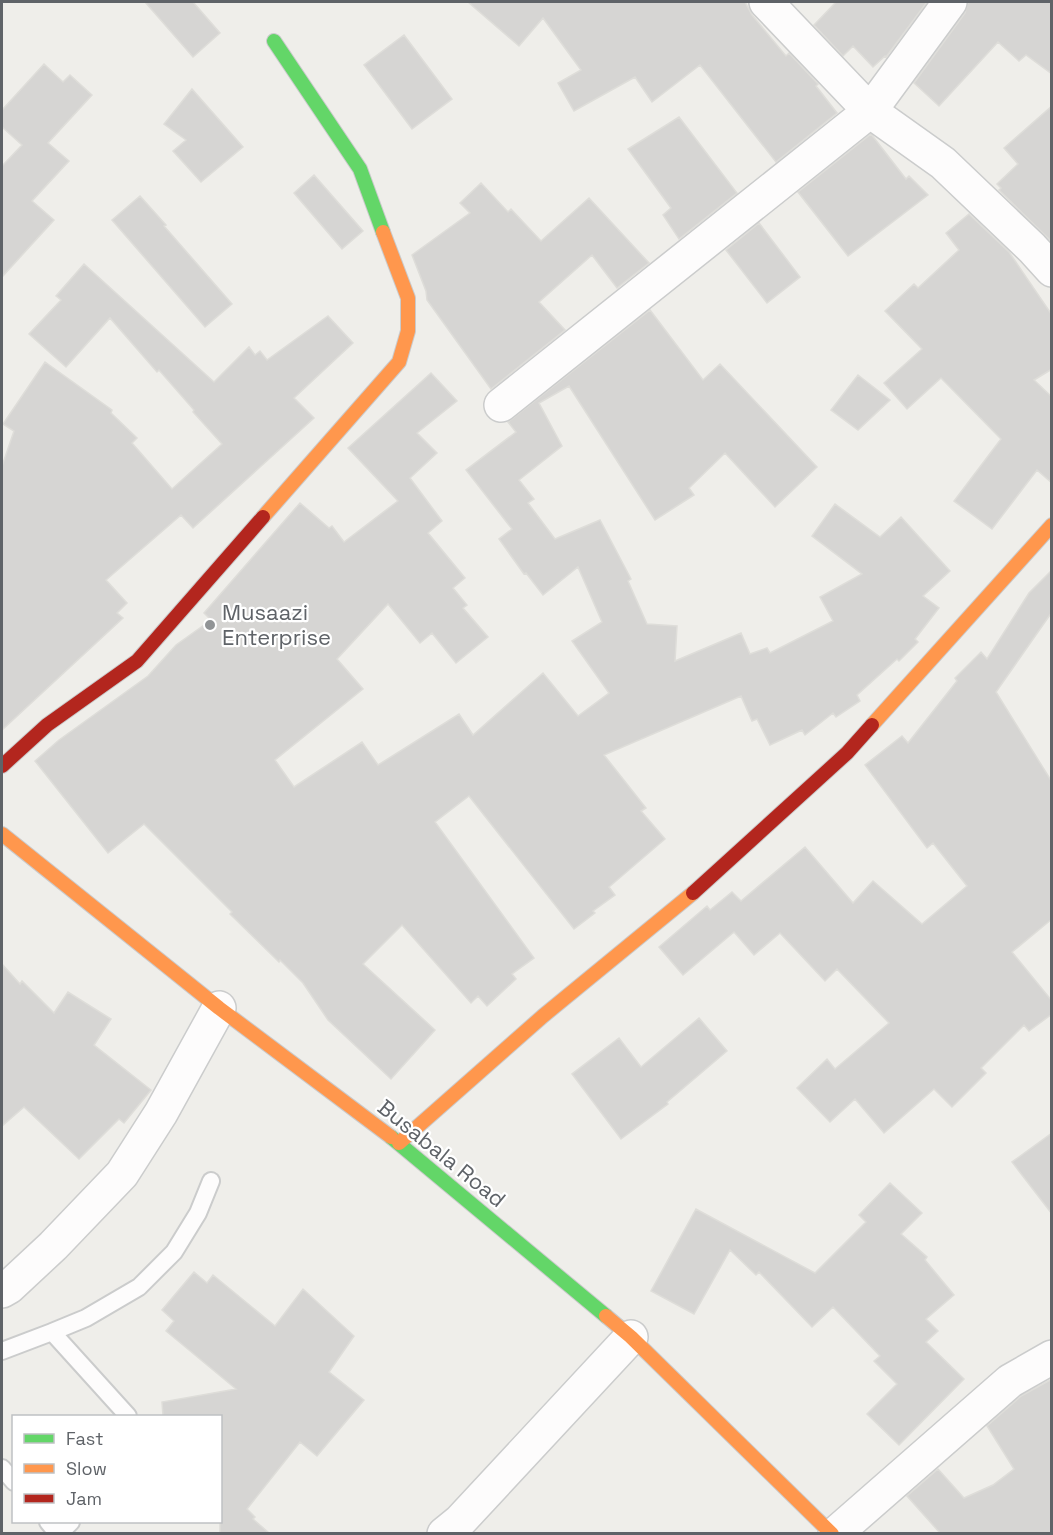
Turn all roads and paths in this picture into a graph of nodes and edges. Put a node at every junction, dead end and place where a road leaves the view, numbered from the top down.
1 (766, 2) edge
2 (950, 2) edge
3 (274, 42) dead end
4 (870, 111) junction
5 (1052, 270) edge
6 (501, 405) dead end
7 (1052, 525) edge
8 (2, 766) edge
9 (2, 834) edge
10 (219, 1008) junction
11 (399, 1143) junction
12 (211, 1181) dead end
13 (2, 1291) edge
14 (52, 1332) junction
15 (631, 1337) junction
16 (2, 1351) edge
17 (1052, 1357) edge
18 (127, 1415) edge
19 (2, 1468) edge
20 (12, 1480) edge
21 (444, 1533) edge
22 (834, 1533) edge

1 - 4 street
2 - 4 street
3 - 8 street
4 - 5 street
4 - 6 street
7 - 11 street
9 - 10 street, Busabala Road
10 - 11 street, Busabala Road
10 - 13 street
11 - 15 street, Busabala Road
12 - 14 lane
14 - 16 lane
14 - 18 lane
15 - 21 street
15 - 22 street, Busabala Road
17 - 22 street
19 - 20 lane

